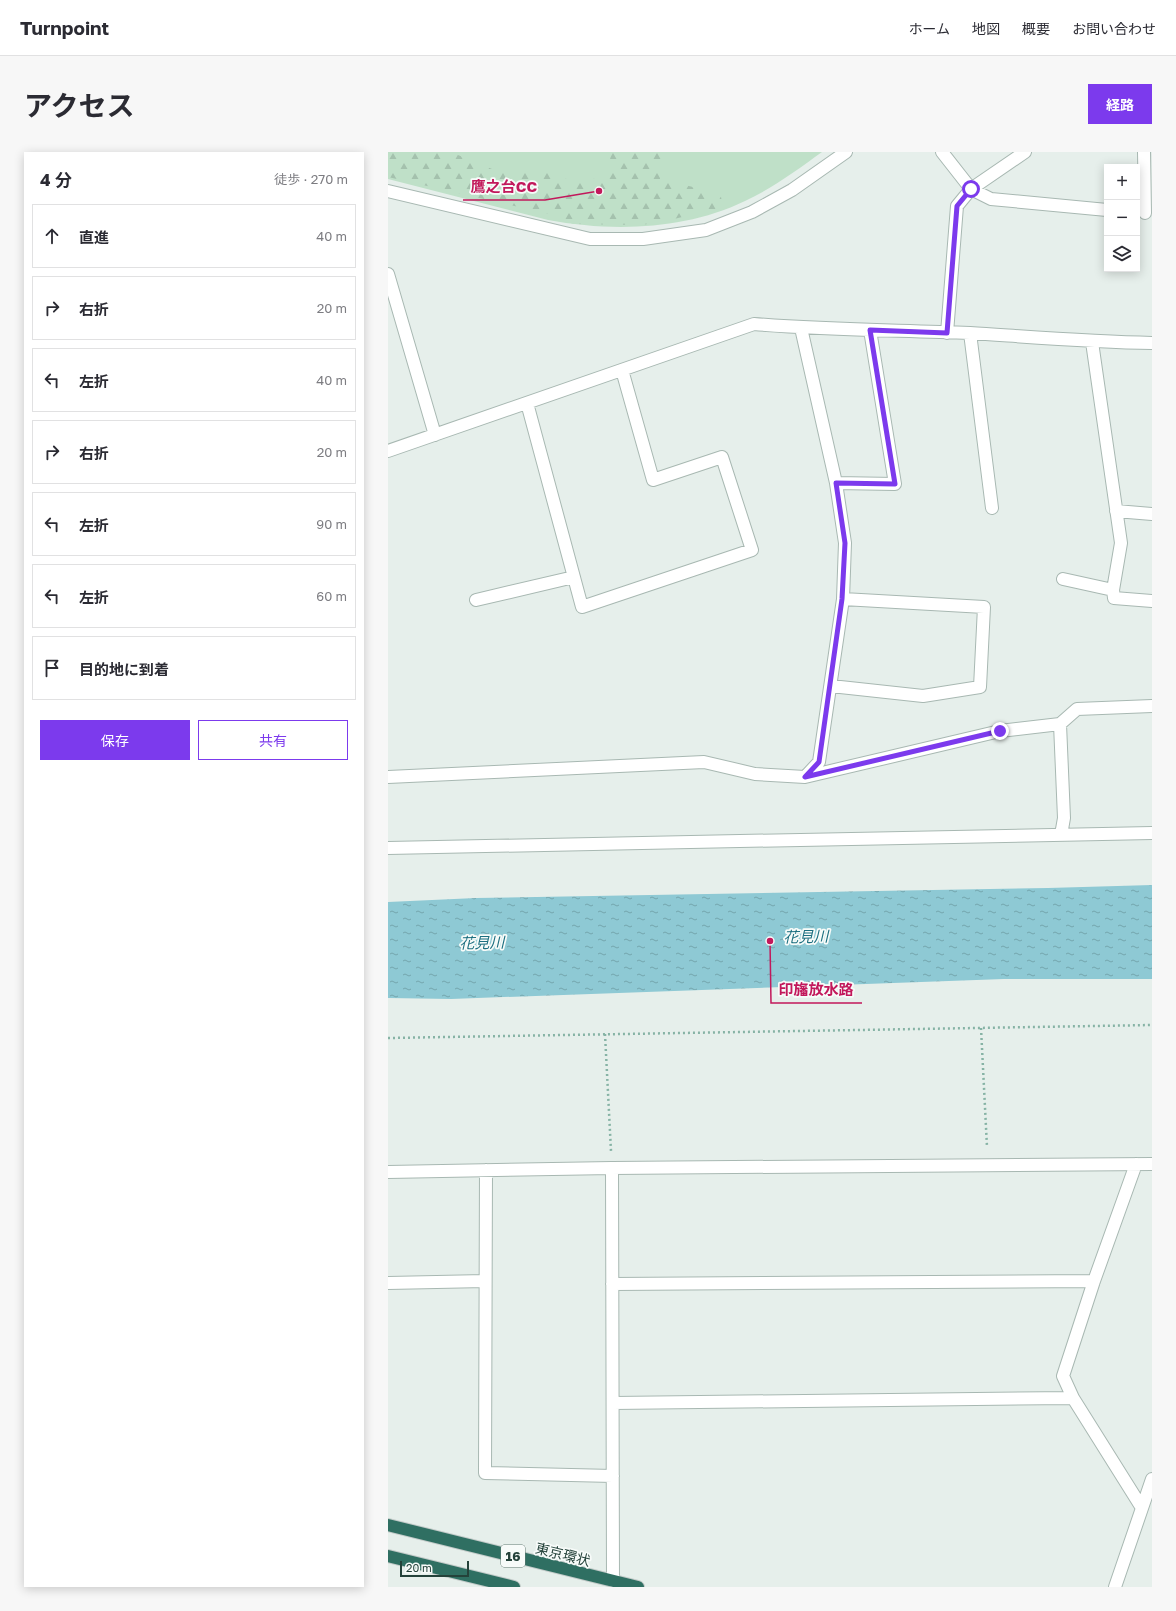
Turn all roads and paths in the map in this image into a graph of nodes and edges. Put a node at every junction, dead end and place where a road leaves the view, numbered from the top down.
1 (846, 152) edge
2 (942, 152) edge
3 (1025, 152) edge
4 (1144, 152) edge
5 (971, 189) junction
6 (391, 191) edge
7 (388, 203) edge
8 (1104, 210) edge
9 (1145, 213) edge
10 (388, 274) edge
11 (801, 328) junction
12 (870, 330) junction
13 (947, 333) junction
14 (970, 334) junction
15 (1092, 342) junction
16 (1152, 343) edge
17 (622, 370) junction
18 (527, 403) junction
19 (435, 435) junction
20 (388, 451) edge
21 (836, 483) junction
22 (992, 508) dead end
23 (1116, 511) junction
24 (1152, 514) edge
25 (574, 577) junction
26 (1063, 579) dead end
27 (1113, 590) junction
28 (842, 599) junction
29 (476, 600) dead end
30 (1152, 601) edge
31 (831, 686) junction
32 (1152, 706) edge
33 (1060, 724) junction
34 (388, 777) edge
35 (805, 777) junction
36 (1152, 833) edge
37 (1061, 835) junction
38 (388, 848) edge
39 (1152, 1025) edge
40 (981, 1028) junction
41 (605, 1034) junction
42 (388, 1038) edge
43 (1136, 1164) junction
44 (1152, 1164) edge
45 (987, 1166) junction
46 (612, 1168) junction
47 (486, 1170) junction
48 (388, 1172) edge
49 (486, 1281) junction
50 (1094, 1281) junction
51 (388, 1283) edge
52 (612, 1284) junction
53 (1073, 1398) junction
54 (613, 1403) junction
55 (613, 1476) junction
56 (1152, 1479) edge
57 (1142, 1508) junction
58 (388, 1525) edge
59 (388, 1556) edge
60 (613, 1582) junction
61 (514, 1587) edge
62 (638, 1587) edge
63 (1115, 1587) edge

1 - 6 street
2 - 5 street
3 - 5 street
4 - 9 street
5 - 8 street
5 - 13 street
6 - 7 street
10 - 19 street
11 - 12 street
11 - 17 street
11 - 21 street
12 - 13 street
12 - 21 street
13 - 14 street
14 - 15 street
14 - 22 street
15 - 16 street
15 - 23 street
17 - 18 street
17 - 25 street
18 - 19 street
18 - 25 street
19 - 20 street
21 - 28 street
23 - 24 street
23 - 27 street
25 - 29 street
26 - 27 street
27 - 30 street
28 - 31 street
28 - 31 street
31 - 35 street
32 - 33 street
33 - 35 street
33 - 37 street
34 - 35 street
36 - 37 street
37 - 38 street
39 - 40 path
40 - 41 path
40 - 45 path
41 - 42 path
41 - 46 path
43 - 44 street
43 - 45 street
43 - 50 street
45 - 46 street
46 - 47 street
46 - 52 street
47 - 48 street
47 - 49 street
49 - 51 street
49 - 55 street
50 - 52 street
50 - 53 street
52 - 54 street
53 - 54 street
53 - 57 street
54 - 55 street
55 - 60 street
56 - 57 street
57 - 63 street
58 - 60 highway, 東京環状 / 16
59 - 61 highway, 16
60 - 62 highway, 東京環状 / 16

